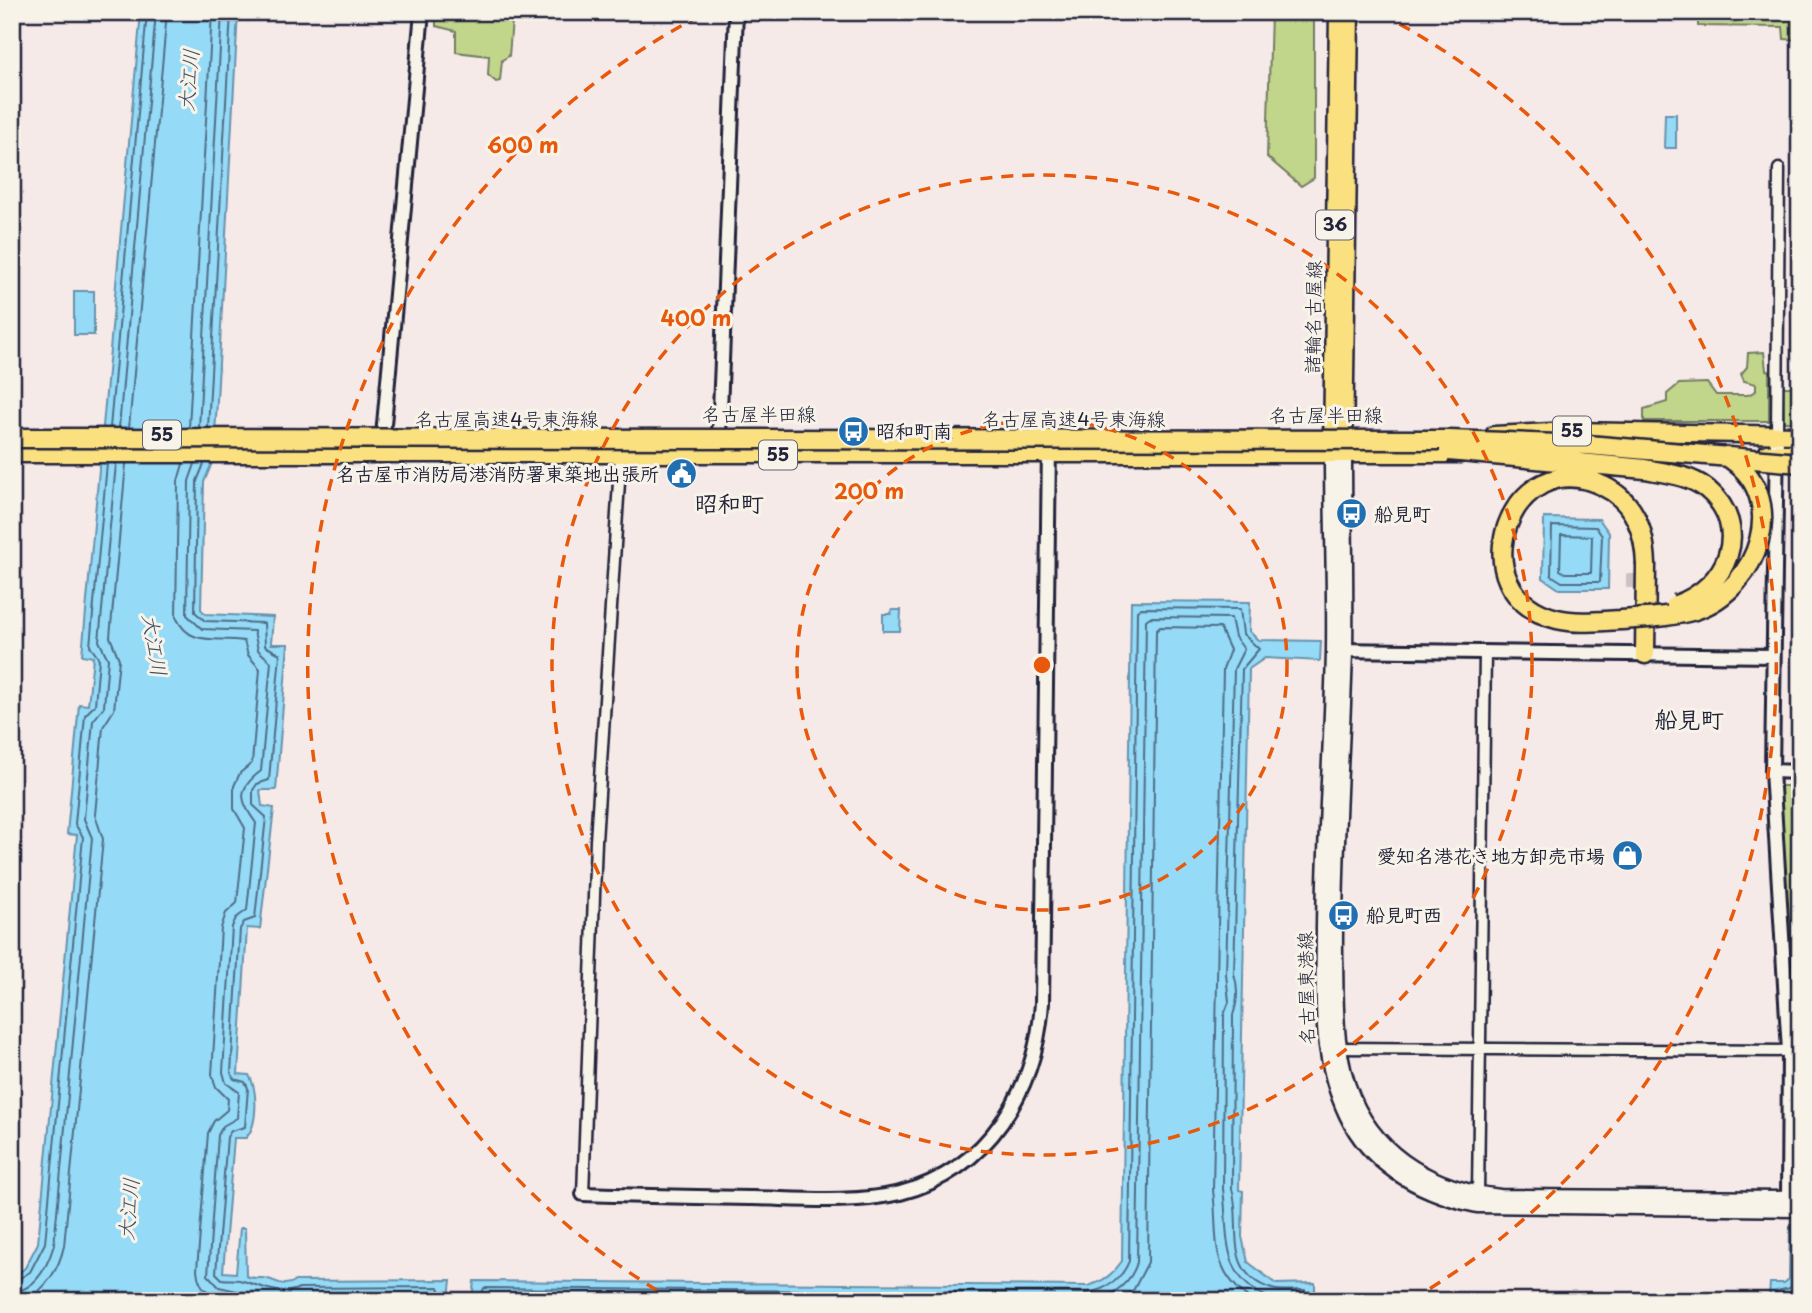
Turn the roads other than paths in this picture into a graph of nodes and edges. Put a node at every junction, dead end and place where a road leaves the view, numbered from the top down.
1 (422, 12) edge
2 (736, 12) edge
3 (1338, 12) edge
4 (1350, 12) edge
5 (1779, 169) dead end
6 (1777, 434) junction
7 (383, 435) junction
8 (620, 435) junction
9 (719, 435) junction
10 (1800, 435) edge
11 (12, 436) edge
12 (1050, 436) junction
13 (1336, 444) junction
14 (12, 448) edge
15 (1449, 452) junction
16 (1777, 453) junction
17 (1800, 453) edge
18 (12, 454) edge
19 (621, 456) junction
20 (1049, 456) junction
21 (1800, 463) edge
22 (1800, 475) edge
23 (1638, 573) junction
24 (1339, 650) junction
25 (1485, 652) junction
26 (1640, 654) junction
27 (1773, 656) junction
28 (1772, 771) junction
29 (1800, 772) edge
30 (1332, 1048) junction
31 (1481, 1049) junction
32 (1795, 1051) edge
33 (583, 1194) joint
34 (1478, 1195) junction
35 (1794, 1199) edge
36 (1800, 1209) edge

1 - 7 street
2 - 9 street
3 - 13 main road, 諸輪名古屋線 / 36
4 - 13 main road, 諸輪名古屋線 / 36
5 - 6 street
6 - 10 main road, 名古屋半田線 / 55
6 - 13 main road, 名古屋半田線 / 55
6 - 16 street
7 - 8 main road, 名古屋半田線 / 55
7 - 11 main road, 名古屋半田線 / 55, bridge
8 - 9 main road, 名古屋半田線 / 55
8 - 19 street
9 - 12 main road, 名古屋半田線 / 55
11 - 13 highway, 名古屋高速4号東海線, bridge
12 - 13 main road, 名古屋半田線 / 55
12 - 20 street
13 - 16 main road, 名古屋半田線 / 55
13 - 20 main road, 名古屋半田線 / 55
13 - 21 highway, 名古屋高速4号東海線, bridge
13 - 23 highway, bridge
13 - 24 main road, 名古屋東港線
14 - 15 highway, 名古屋高速4号東海線
15 - 22 highway, 名古屋高速4号東海線, bridge
15 - 23 highway, bridge
16 - 17 main road, 名古屋半田線 / 55
16 - 27 street
18 - 19 main road, 名古屋半田線 / 55
19 - 20 main road, 名古屋半田線 / 55
19 - 33 street
20 - 33 street
23 - 26 highway
23 - 26 highway
24 - 25 street
24 - 30 main road, 名古屋東港線
25 - 26 street
25 - 31 street
26 - 27 street
27 - 28 street
28 - 29 street
28 - 32 street
30 - 31 street
30 - 34 main road, 名古屋東港線
30 - 36 main road, 名古屋東港線
31 - 32 street
31 - 34 street
32 - 35 street
34 - 35 main road, 名古屋東港線

